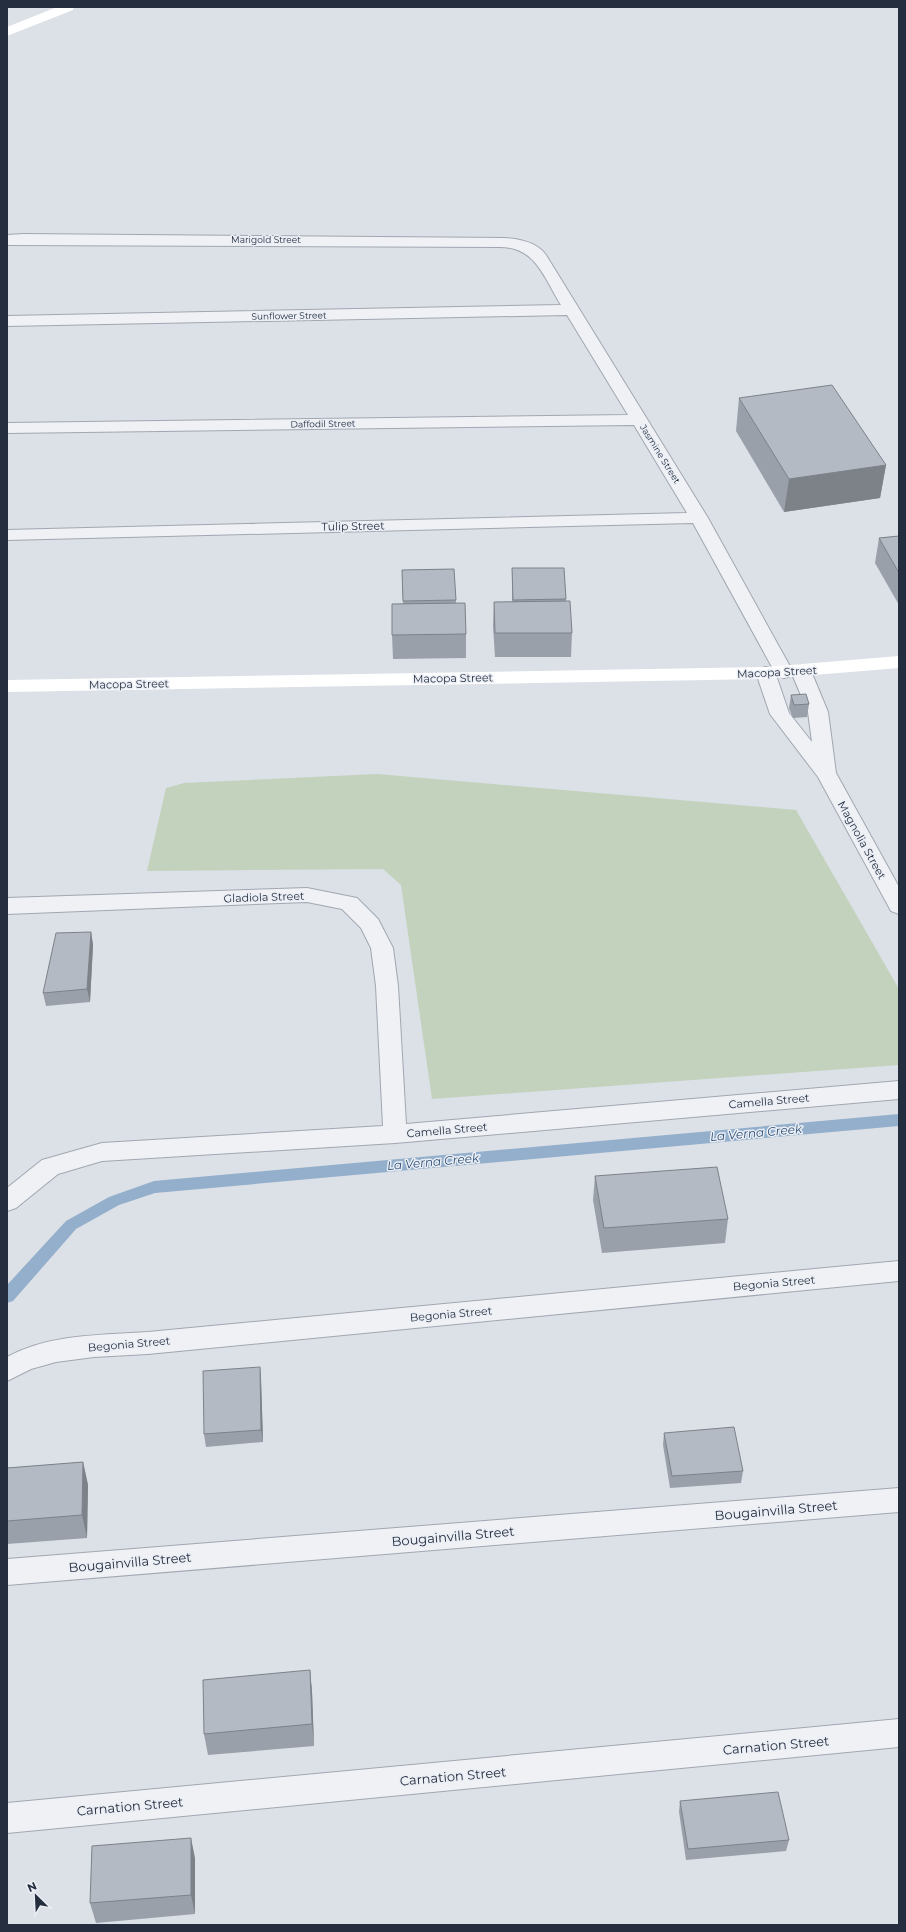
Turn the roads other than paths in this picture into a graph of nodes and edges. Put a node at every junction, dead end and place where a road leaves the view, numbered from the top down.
1 (68, 7) edge
2 (7, 32) edge
3 (7, 240) edge
4 (524, 245) joint
5 (570, 310) junction
6 (7, 321) edge
7 (639, 420) junction
8 (7, 428) edge
9 (699, 518) junction
10 (7, 535) edge
11 (899, 662) edge
12 (784, 672) junction
13 (7, 686) edge
14 (826, 774) junction
15 (7, 906) edge
16 (899, 906) edge
17 (899, 1090) edge
18 (395, 1134) junction
19 (7, 1201) edge
20 (899, 1271) edge
21 (7, 1370) edge
22 (899, 1500) edge
23 (7, 1572) edge
24 (899, 1733) edge
25 (7, 1818) edge

1 - 2 street
3 - 4 street, Marigold Street
4 - 5 street, Jasmine Street
5 - 6 street, Sunflower Street
5 - 7 street, Jasmine Street
7 - 8 street, Daffodil Street
7 - 9 street, Jasmine Street
9 - 10 street, Tulip Street
9 - 12 street, Jasmine Street
11 - 12 street, Macopa Street
12 - 13 street, Macopa Street
12 - 14 street, Magnolia Street
12 - 14 street, Magnolia Street
14 - 16 street, Magnolia Street
15 - 18 street, Gladiola Street
17 - 18 street, Camella Street
18 - 19 street, Camella Street
20 - 21 street, Begonia Street
22 - 23 street, Bougainvilla Street
24 - 25 street, Carnation Street

